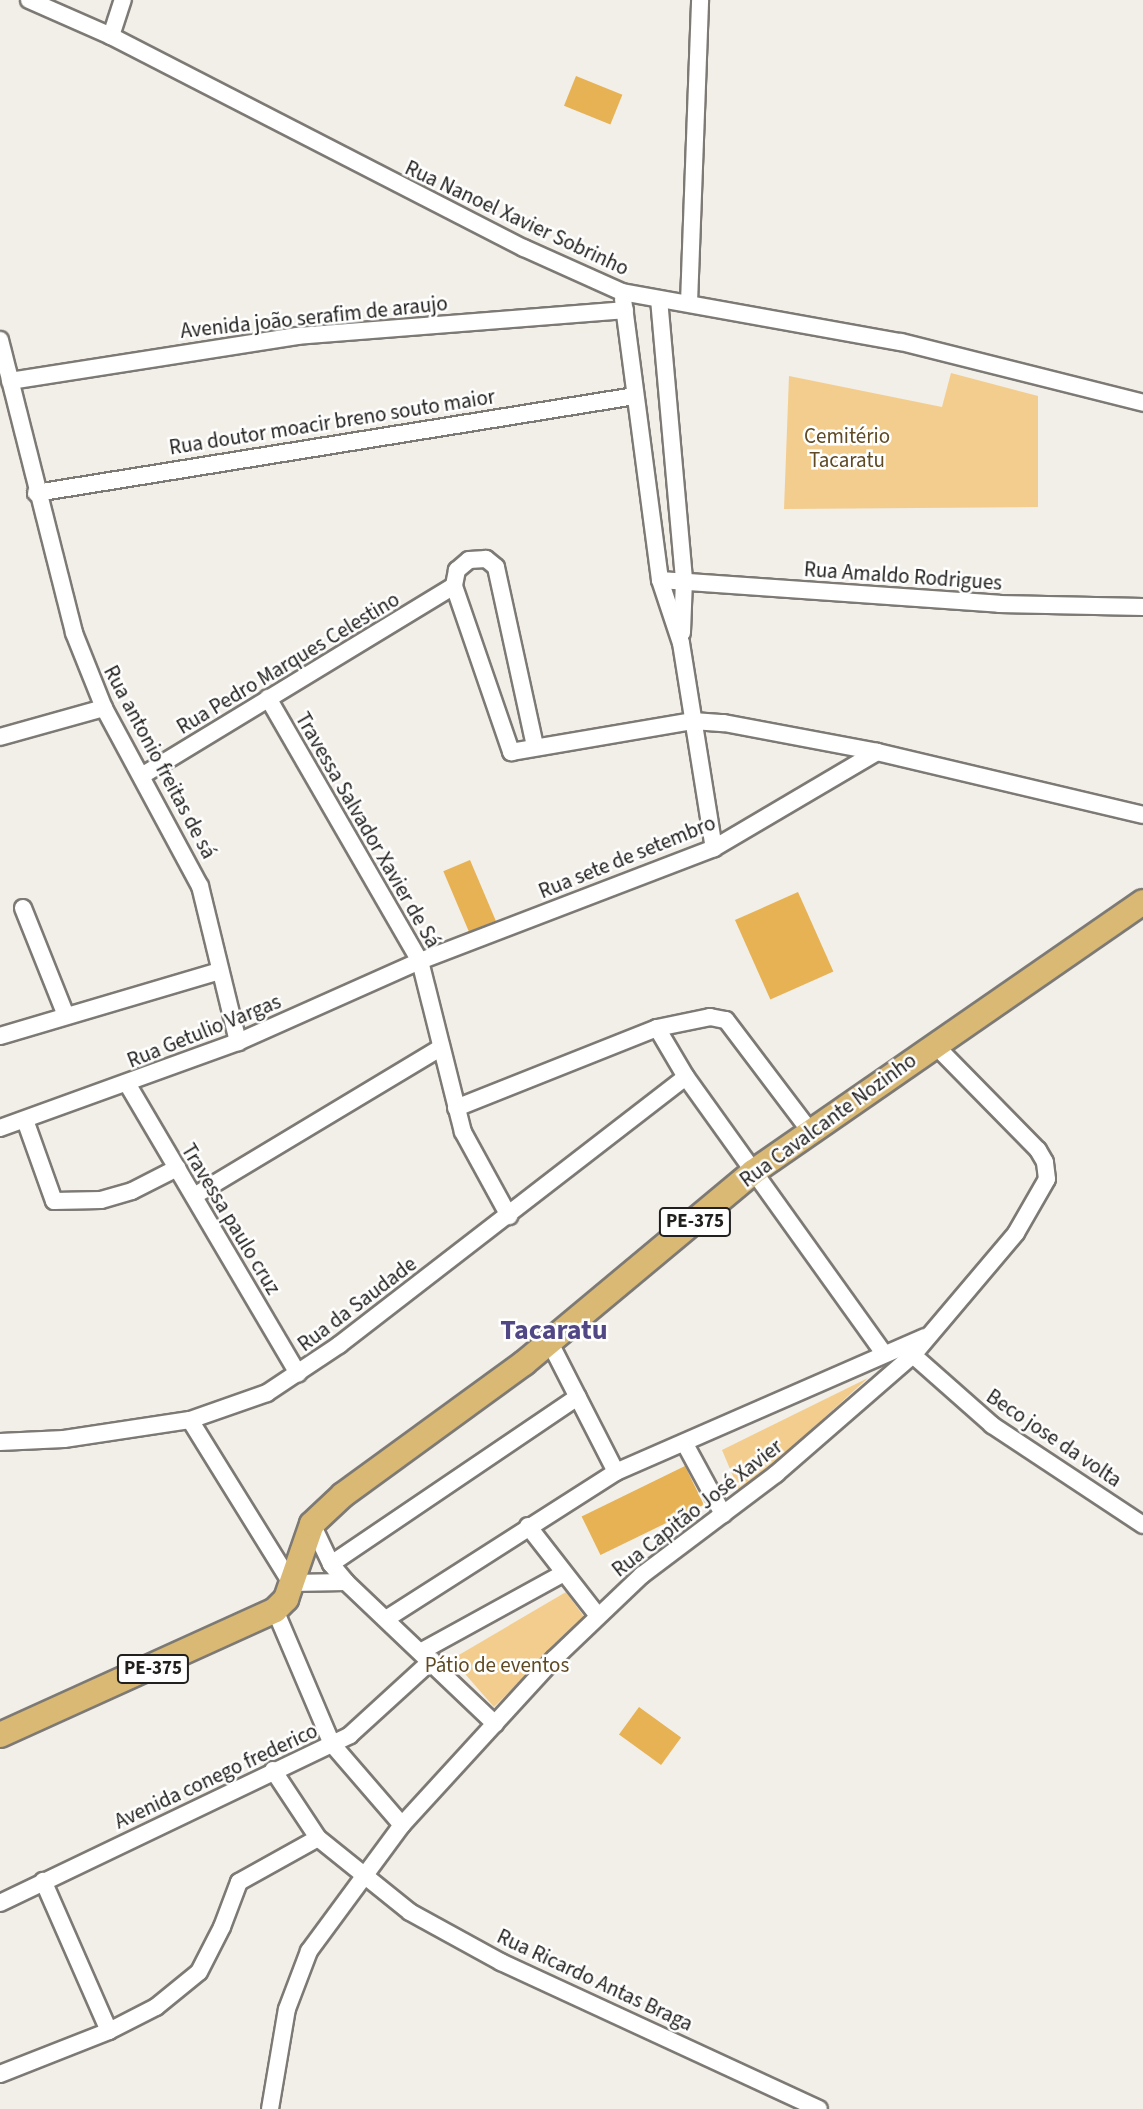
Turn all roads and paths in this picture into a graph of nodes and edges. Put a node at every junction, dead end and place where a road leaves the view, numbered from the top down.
1 (29, 0) edge
2 (123, 0) edge
3 (700, 0) edge
4 (111, 36) junction
5 (622, 292) junction
6 (659, 299) junction
7 (689, 303) junction
8 (625, 310) junction
9 (0, 340) edge
10 (10, 381) junction
11 (635, 396) junction
12 (1143, 403) edge
13 (672, 440) junction
14 (642, 442) junction
15 (36, 493) junction
16 (660, 580) junction
17 (684, 580) junction
18 (454, 586) junction
19 (1143, 607) edge
20 (681, 643) junction
21 (268, 698) junction
22 (104, 708) junction
23 (693, 722) junction
24 (0, 737) edge
25 (529, 748) junction
26 (877, 752) junction
27 (143, 775) junction
28 (1143, 816) edge
29 (714, 848) junction
30 (1143, 902) edge
31 (23, 908) dead end
32 (420, 961) junction
33 (220, 971) junction
34 (65, 1013) junction
35 (657, 1028) junction
36 (1, 1036) edge
37 (238, 1042) junction
38 (934, 1044) junction
39 (439, 1048) junction
40 (686, 1077) junction
41 (128, 1085) junction
42 (456, 1108) junction
43 (25, 1120) junction
44 (0, 1128) edge
45 (810, 1131) junction
46 (177, 1168) junction
47 (753, 1172) junction
48 (194, 1196) junction
49 (509, 1216) junction
50 (927, 1337) junction
51 (549, 1341) junction
52 (884, 1354) junction
53 (913, 1355) junction
54 (298, 1374) junction
55 (578, 1397) junction
56 (190, 1420) junction
57 (0, 1442) edge
58 (685, 1444) junction
59 (616, 1472) junction
60 (723, 1514) junction
61 (312, 1524) junction
62 (1143, 1525) edge
63 (528, 1527) junction
64 (331, 1564) junction
65 (564, 1573) junction
66 (346, 1582) junction
67 (291, 1583) junction
68 (275, 1610) junction
69 (598, 1616) junction
70 (386, 1619) junction
71 (427, 1656) junction
72 (495, 1724) junction
73 (0, 1735) edge
74 (332, 1744) junction
75 (273, 1770) junction
76 (402, 1825) junction
77 (318, 1839) junction
78 (361, 1877) junction
79 (43, 1881) junction
80 (0, 1903) edge
81 (109, 2031) junction
82 (0, 2074) edge
83 (270, 2109) edge
84 (819, 2109) edge

1 - 4 street, Rua Nanoel Xavier Sobrinho
2 - 4 street
3 - 7 street
4 - 5 street, Rua Nanoel Xavier Sobrinho
5 - 6 street, Rua Nanoel Xavier Sobrinho
5 - 8 street
6 - 7 street, Rua Nanoel Xavier Sobrinho
6 - 13 street
7 - 12 street, Rua Nanoel Xavier Sobrinho
8 - 10 street, Avenida joão serafim de araujo
8 - 11 street
9 - 10 street, Rua antonio freitas de sá
10 - 15 street, Rua antonio freitas de sá
11 - 14 street
11 - 15 street, Rua doutor moacir breno souto maior
13 - 14 street
13 - 17 street
14 - 16 street
15 - 22 street, Rua antonio freitas de sá
16 - 17 street, Rua Amaldo Rodrigues
16 - 20 street
17 - 19 street, Rua Amaldo Rodrigues
17 - 20 street
18 - 21 street, Rua Pedro Marques Celestino
18 - 25 street
18 - 25 street
20 - 23 street
21 - 27 street, Rua Pedro Marques Celestino
21 - 32 street, Travessa Salvador Xavier de Sá
22 - 24 street
22 - 27 street, Rua antonio freitas de sá
23 - 25 street
23 - 26 street
23 - 29 street
26 - 28 street
26 - 29 street, Rua sete de setembro
27 - 33 street, Rua antonio freitas de sá
29 - 32 street, Rua sete de setembro
30 - 38 main road, Rua Cavalcante Nozinho / PE-375
31 - 34 street
32 - 37 street, Rua Getulio Vargas
32 - 39 street, Travessa Salvador Xavier de Sá
33 - 34 street
33 - 37 street, Rua antonio freitas de sá
34 - 36 street
35 - 40 street
35 - 42 street
35 - 45 street
37 - 41 street, Rua Getulio Vargas
38 - 45 main road, Rua Cavalcante Nozinho / PE-375
38 - 50 street, Rua Capitão José Xavier
39 - 42 street, Travessa Salvador Xavier de Sá
39 - 48 street
40 - 47 street
40 - 49 street, Rua da Saudade
41 - 43 street, Rua Getulio Vargas
41 - 46 street, Travessa paulo cruz
42 - 49 street, Travessa Salvador Xavier de Sá
43 - 44 street, Rua Getulio Vargas
43 - 46 street
45 - 47 main road, Rua Cavalcante Nozinho / PE-375
46 - 48 street, Travessa paulo cruz
47 - 51 main road, Rua Cavalcante Nozinho / PE-375
47 - 52 street
48 - 54 street, Travessa paulo cruz
49 - 54 street, Rua da Saudade
50 - 52 street
50 - 53 street, Rua Capitão José Xavier
51 - 55 street
51 - 61 main road, Rua Cavalcante Nozinho / PE-375
52 - 58 street
53 - 60 street, Rua Capitão José Xavier
53 - 62 street, Beco jose da volta
54 - 56 street, Rua da Saudade
55 - 59 street
55 - 64 street
56 - 57 street, Rua da Saudade
56 - 67 street
58 - 59 street
58 - 60 street
59 - 63 street
60 - 69 street, Rua Capitão José Xavier
61 - 64 street
61 - 67 main road, Rua Cavalcante Nozinho / PE-375
63 - 65 street
63 - 70 street
64 - 66 street
65 - 69 street
65 - 71 street, Avenida conego frederico
66 - 67 street
66 - 70 street
67 - 68 main road, PE-375
68 - 73 main road, PE-375
68 - 74 street
69 - 72 street, Rua Capitão José Xavier
70 - 71 street
71 - 72 street
71 - 74 street, Avenida conego frederico
72 - 76 street, Rua Capitão José Xavier
74 - 75 street, Avenida conego frederico
74 - 76 street
75 - 77 street, Rua Ricardo Antas Braga
75 - 79 street, Avenida conego frederico
76 - 78 street, Rua Capitão José Xavier
77 - 78 street, Rua Ricardo Antas Braga
77 - 81 street
78 - 83 street, Rua Capitão José Xavier
78 - 84 street, Rua Ricardo Antas Braga
79 - 80 street, Avenida conego frederico
79 - 81 street
81 - 82 street

